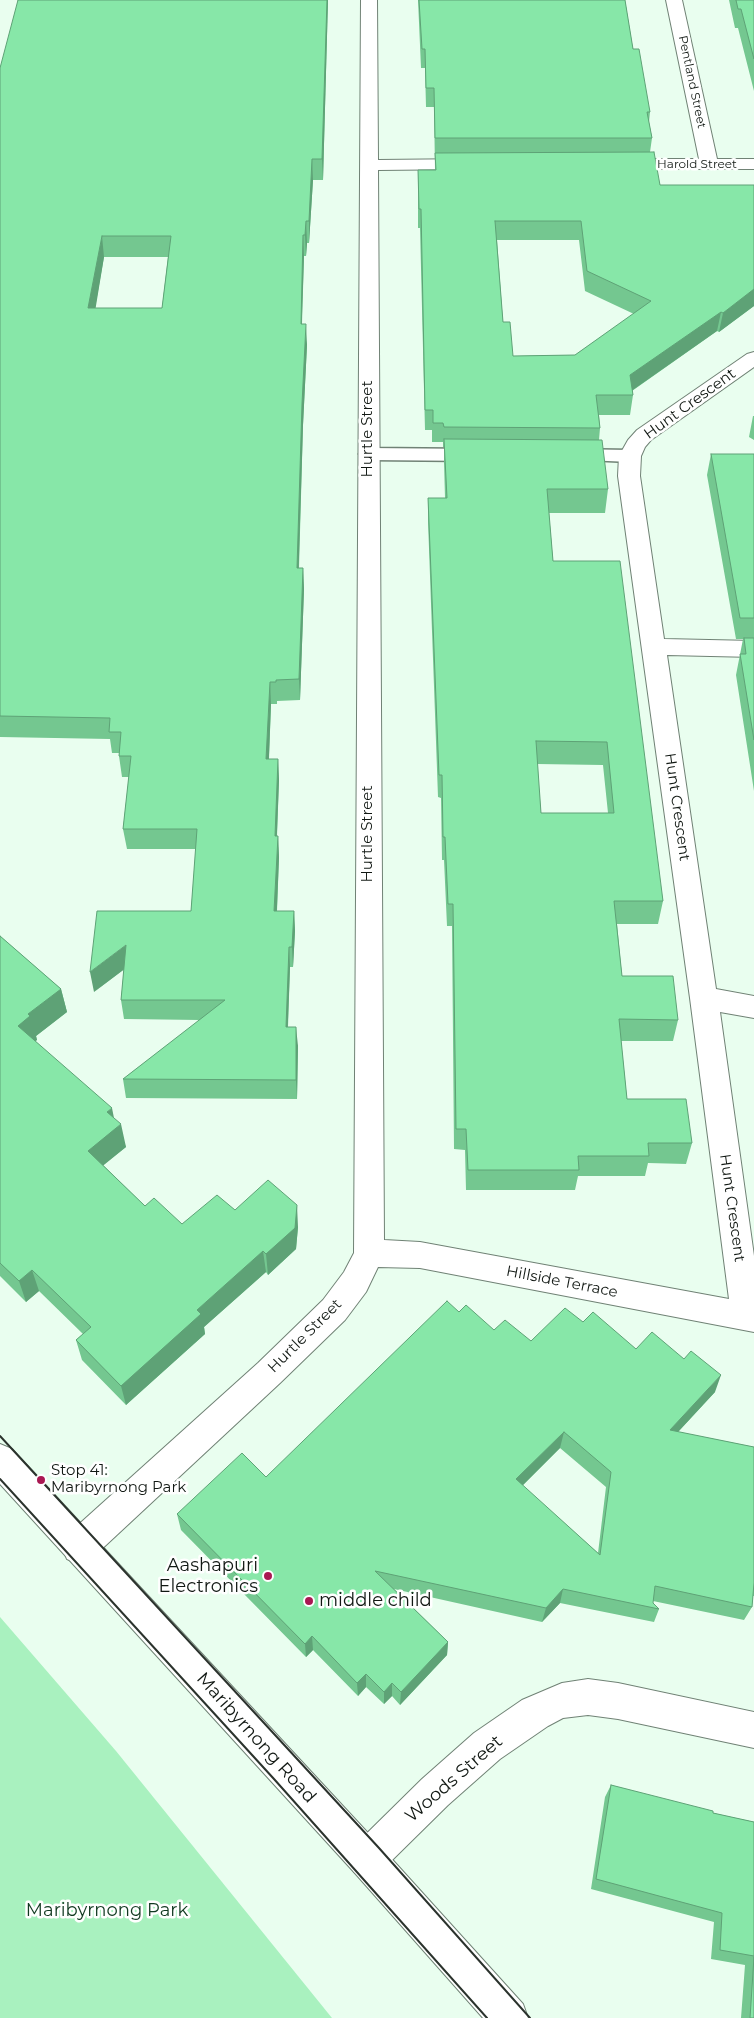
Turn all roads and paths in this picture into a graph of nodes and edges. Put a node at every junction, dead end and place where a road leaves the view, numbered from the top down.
1 (368, 0) edge
2 (674, 0) edge
3 (489, 164) edge
4 (599, 164) edge
5 (709, 164) junction
6 (754, 164) edge
7 (369, 165) junction
8 (754, 358) edge
9 (369, 454) junction
10 (494, 455) edge
11 (553, 455) edge
12 (630, 456) junction
13 (654, 647) junction
14 (754, 649) edge
15 (704, 998) junction
16 (754, 1007) edge
17 (368, 1253) junction
18 (750, 1317) edge
19 (0, 1460) edge
20 (79, 1547) junction
21 (754, 1730) edge
22 (367, 1859) junction
23 (509, 2018) edge

1 - 7 street, Hurtle Street
2 - 5 street, Pentland Street
3 - 7 street
4 - 5 street, Harold Street
5 - 6 street, Harold Street
7 - 9 street, Hurtle Street
8 - 12 street, Hunt Crescent
9 - 10 lane
9 - 17 street, Hurtle Street
11 - 12 lane
12 - 13 street, Hunt Crescent
13 - 14 street
13 - 15 street, Hunt Crescent
15 - 16 street
15 - 18 street, Hunt Crescent
17 - 18 street, Hillside Terrace
17 - 20 street, Hurtle Street
19 - 20 street, Maribyrnong Road
20 - 22 street, Maribyrnong Road
21 - 22 street, Woods Street
22 - 23 street, Maribyrnong Road

